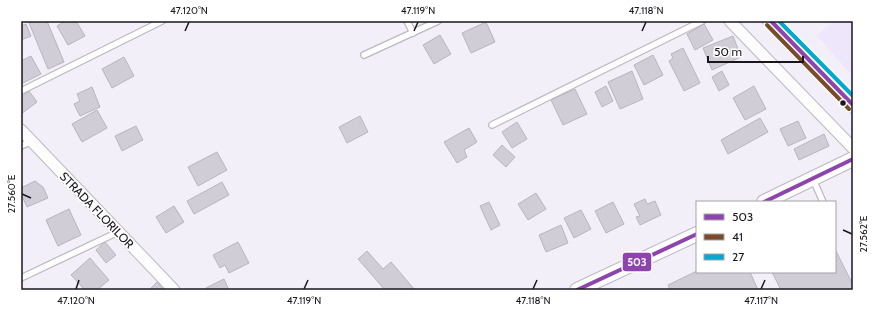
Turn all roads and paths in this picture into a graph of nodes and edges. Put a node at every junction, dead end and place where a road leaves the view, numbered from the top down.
1 (162, 21) edge
2 (407, 21) edge
3 (438, 21) edge
4 (702, 21) edge
5 (771, 21) edge
6 (735, 24) edge
7 (413, 33) junction
8 (364, 56) dead end
9 (21, 90) edge
10 (853, 105) edge
11 (492, 125) dead end
12 (21, 130) edge
13 (32, 141) junction
14 (21, 146) edge
15 (853, 148) edge
16 (853, 158) edge
17 (812, 179) junction
18 (766, 201) edge
19 (823, 201) edge
20 (118, 232) junction
21 (696, 234) edge
22 (21, 278) edge
23 (174, 290) edge
24 (576, 290) edge

1 - 9 lane
2 - 7 lane
3 - 7 lane
4 - 11 lane
5 - 10 main road
6 - 15 street
7 - 8 lane
12 - 13 street, STRADA FLORILOR
13 - 14 lane
13 - 20 street, STRADA FLORILOR
16 - 17 street
17 - 18 street
17 - 19 lane
20 - 22 lane
20 - 23 street, STRADA FLORILOR
21 - 24 street

